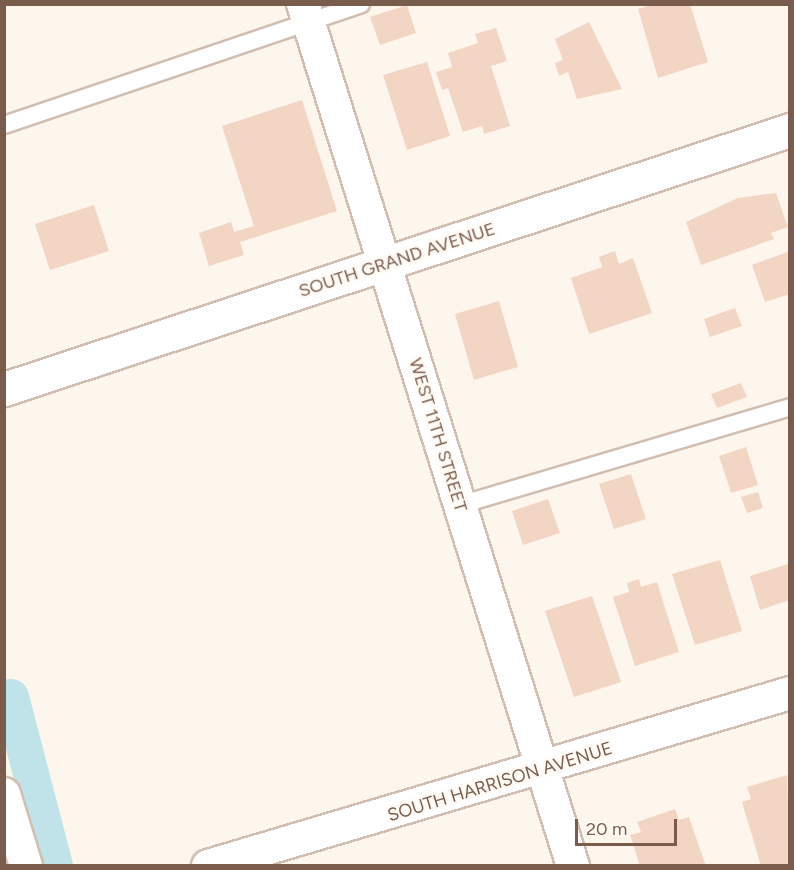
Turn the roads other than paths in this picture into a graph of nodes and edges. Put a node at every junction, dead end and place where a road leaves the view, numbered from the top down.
1 (361, 4) edge
2 (306, 13) edge
3 (4, 124) edge
4 (789, 130) edge
5 (385, 265) junction
6 (4, 389) edge
7 (789, 407) edge
8 (460, 505) junction
9 (789, 693) edge
10 (543, 770) junction
11 (4, 794) edge
12 (26, 866) edge
13 (208, 866) edge
14 (573, 866) edge

1 - 2 lane
2 - 3 lane
2 - 5 street, WEST 11TH STREET
4 - 5 street, SOUTH GRAND AVENUE
5 - 6 street, SOUTH GRAND AVENUE
5 - 8 street, WEST 11TH STREET
7 - 8 lane
8 - 10 street, WEST 11TH STREET
9 - 10 street, SOUTH HARRISON AVENUE
10 - 13 street, SOUTH HARRISON AVENUE
10 - 14 street, WEST 11TH STREET
11 - 12 street

